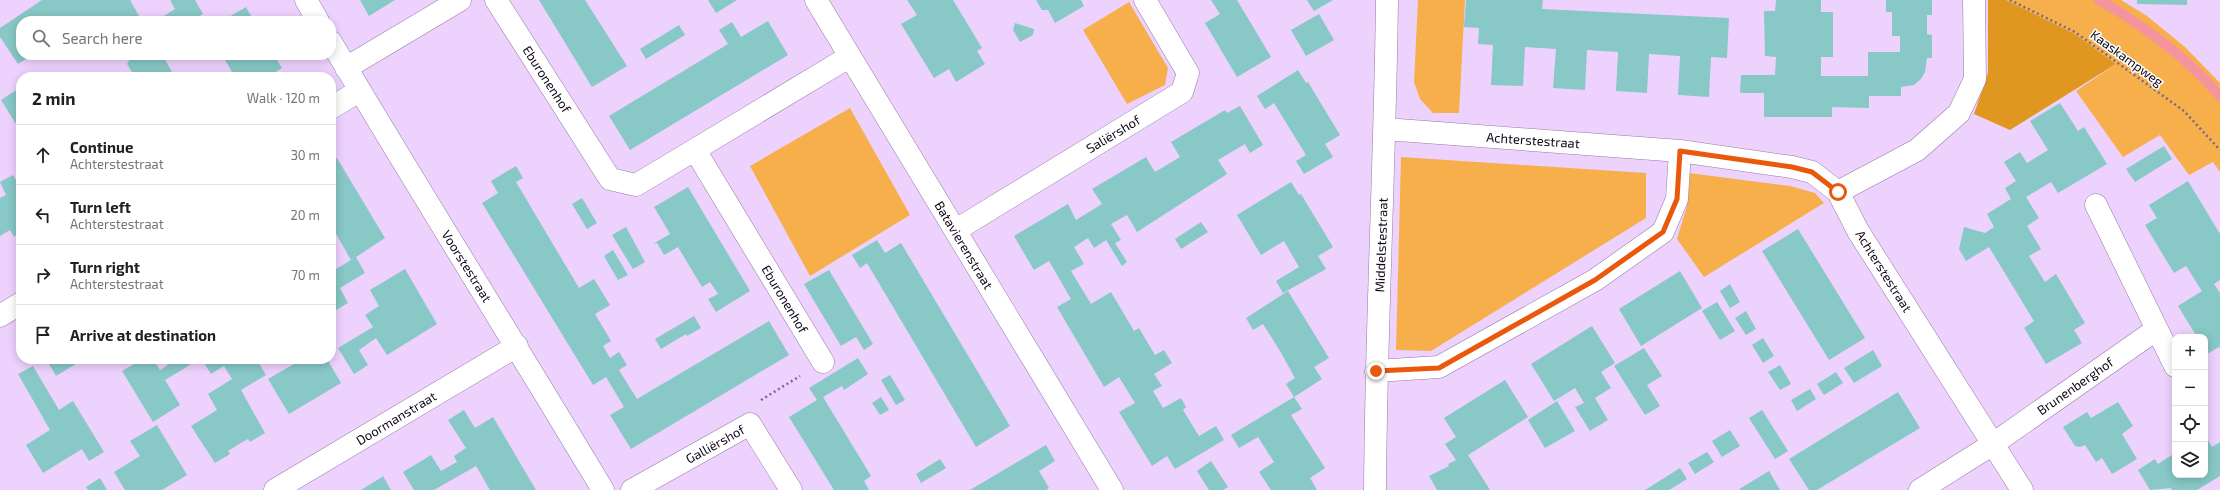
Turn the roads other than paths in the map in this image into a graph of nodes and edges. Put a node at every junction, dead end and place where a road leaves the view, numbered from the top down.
1 (306, 0) edge
2 (460, 0) edge
3 (496, 0) edge
4 (816, 0) edge
5 (1145, 0) edge
6 (1387, 0) edge
7 (1974, 0) edge
8 (315, 16) edge
9 (336, 51) edge
10 (849, 57) junction
11 (346, 68) junction
12 (358, 91) junction
13 (336, 105) edge
14 (1386, 129) junction
15 (695, 150) junction
16 (1680, 151) junction
17 (1838, 192) junction
18 (2096, 205) dead end
19 (956, 230) junction
20 (16, 306) edge
21 (0, 316) edge
22 (2157, 329) junction
23 (517, 346) junction
24 (2172, 360) edge
25 (823, 362) road end
26 (1376, 371) junction
27 (1993, 444) junction
28 (275, 490) edge
29 (603, 490) edge
30 (632, 490) edge
31 (791, 490) edge
32 (1112, 490) edge
33 (1375, 490) edge
34 (1920, 490) edge
35 (2022, 490) edge

1 - 8 street
2 - 11 street
3 - 15 street, Eburonenhof
4 - 10 street, Batavierenstraat
5 - 19 street, Saliërshof
6 - 14 street, Middelstestraat
7 - 17 street
9 - 11 street, Voorstestraat
10 - 15 street, Eburonenhof
10 - 19 street, Batavierenstraat
11 - 12 street, Voorstestraat
12 - 13 street
12 - 23 street, Voorstestraat
14 - 16 street, Achterstestraat
14 - 26 street, Middelstestraat
15 - 25 street, Eburonenhof
16 - 17 street, Achterstestraat
16 - 26 street
17 - 27 street, Achterstestraat
18 - 22 street
19 - 32 street, Batavierenstraat
20 - 21 street
22 - 24 street
22 - 27 street, Brunenberghof
23 - 28 street, Doormanstraat
23 - 29 street, Voorstestraat
26 - 33 street, Middelstestraat
27 - 34 street, Brunenberghof
27 - 35 street, Achterstestraat
30 - 31 street, Galliërshof

